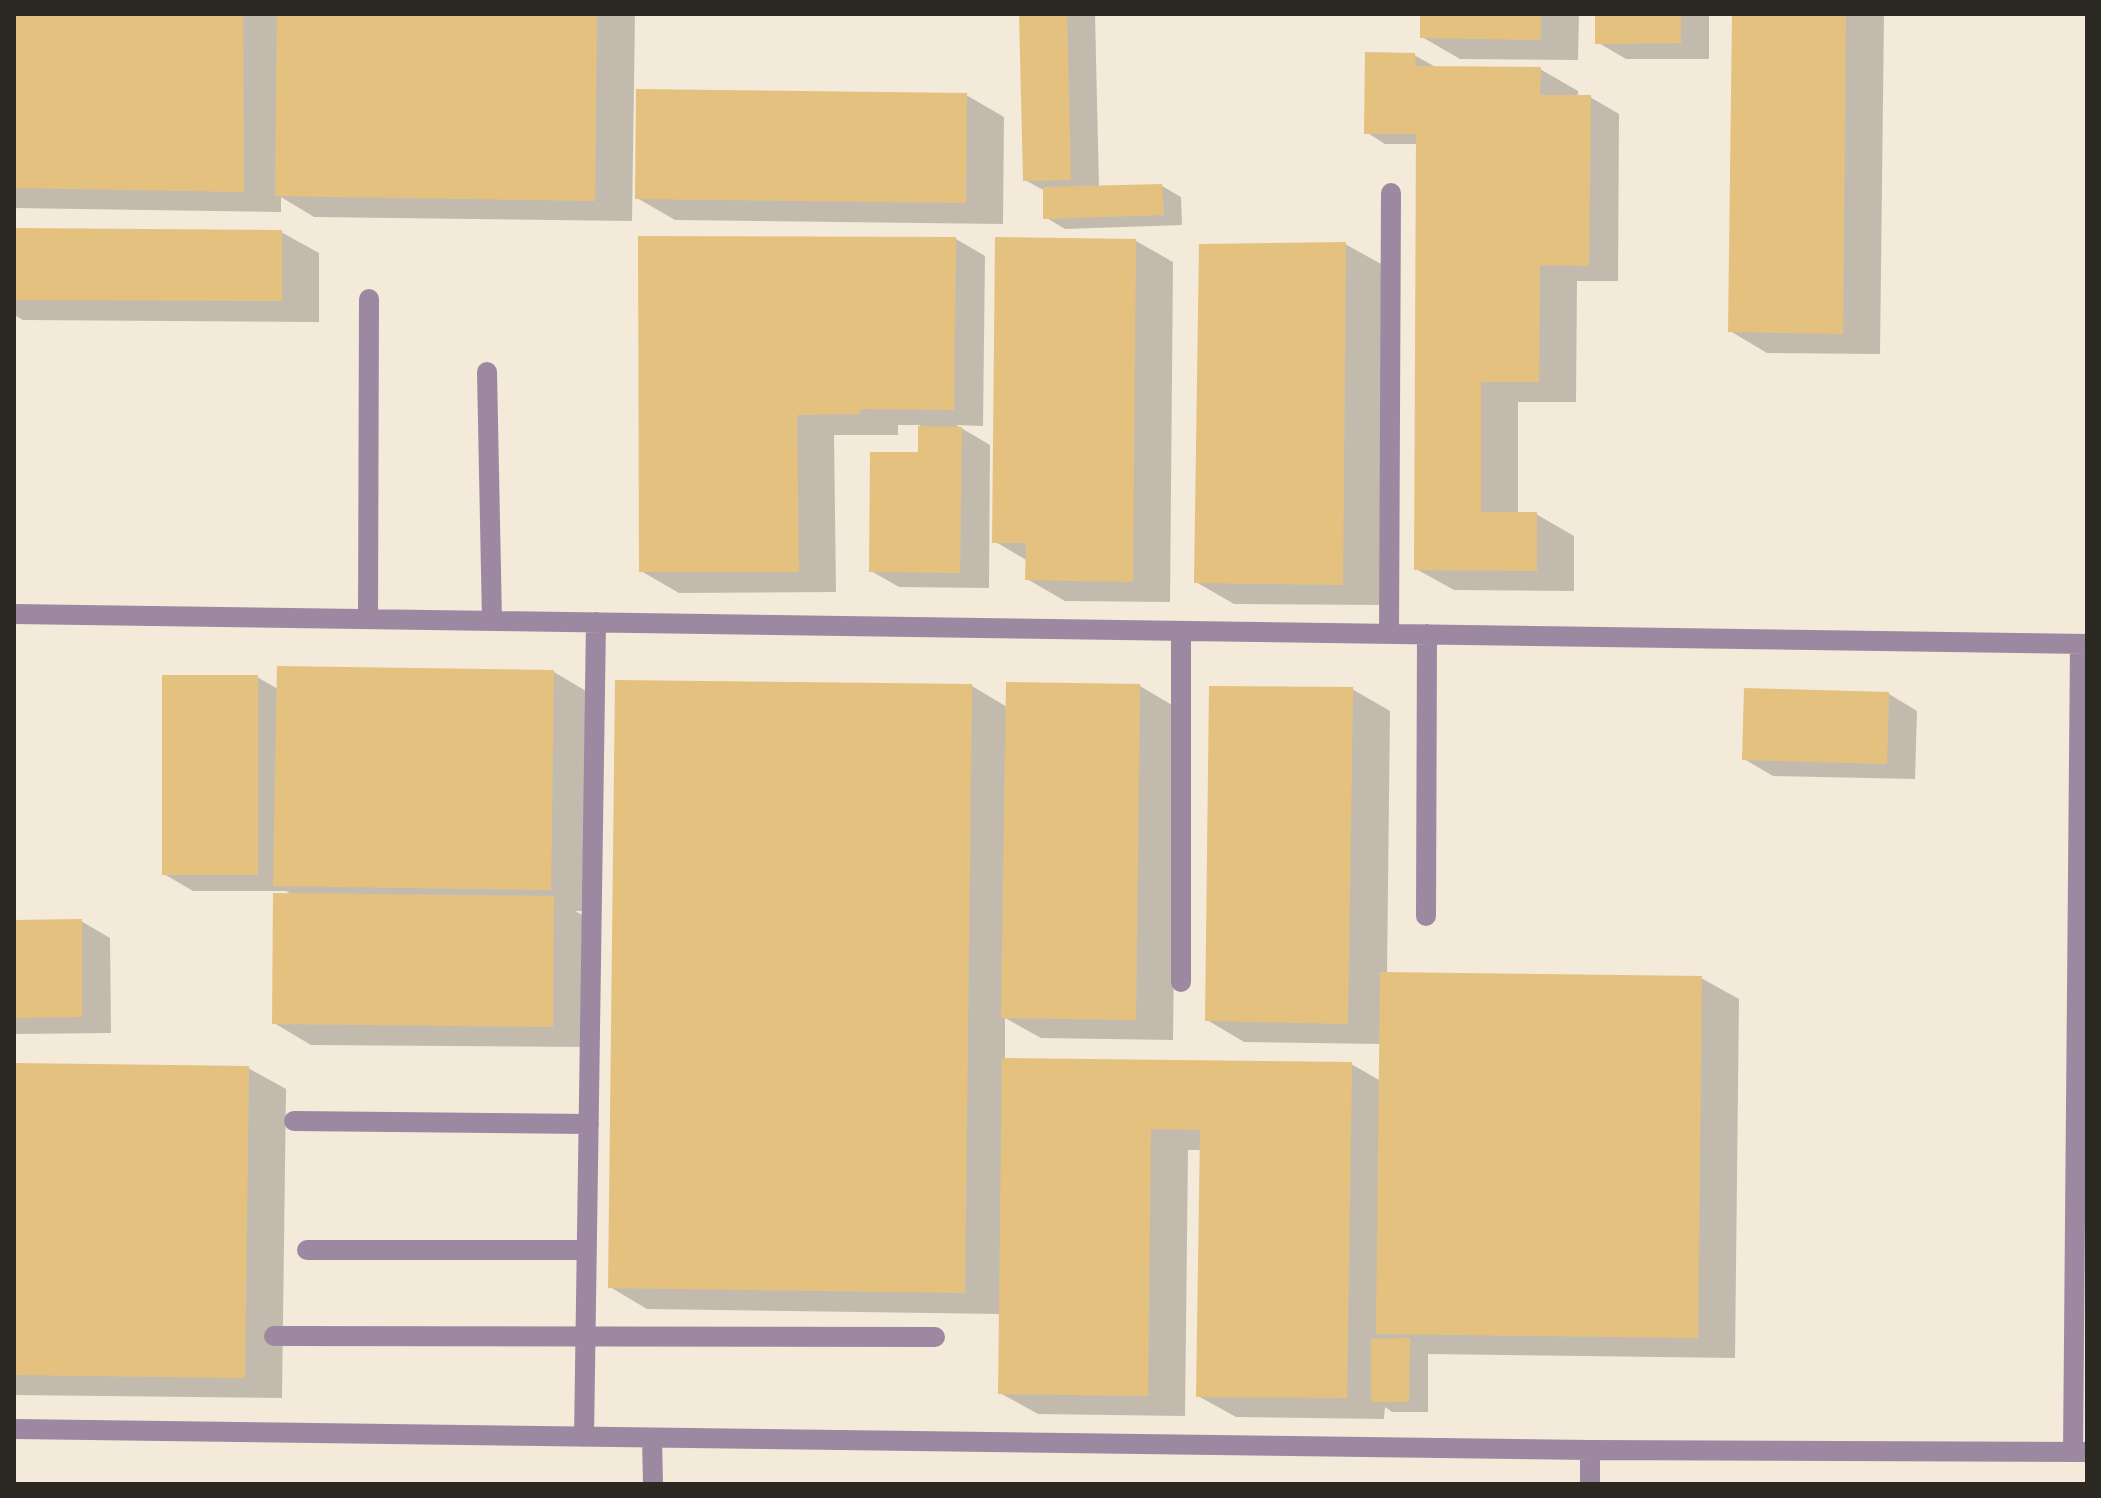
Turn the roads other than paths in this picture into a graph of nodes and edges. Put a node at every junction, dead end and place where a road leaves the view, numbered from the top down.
1 (1391, 193) dead end
2 (369, 299) dead end
3 (487, 372) dead end
4 (14, 614) edge
5 (368, 619) junction
6 (492, 621) junction
7 (596, 622) junction
8 (1181, 631) junction
9 (1389, 634) junction
10 (1427, 634) junction
11 (2083, 644) edge
12 (1426, 916) dead end
13 (1181, 982) dead end
14 (294, 1121) dead end
15 (589, 1124) junction
16 (307, 1250) dead end
17 (586, 1250) junction
18 (274, 1336) dead end
19 (585, 1336) junction
20 (935, 1337) dead end
21 (14, 1429) edge
22 (584, 1437) junction
23 (652, 1438) junction
24 (1590, 1450) junction
25 (2080, 1452) edge
26 (653, 1484) edge
27 (1590, 1484) edge

1 - 9 lane
2 - 5 lane
3 - 6 lane
4 - 5 lane
5 - 6 lane
6 - 7 lane
7 - 8 lane
7 - 15 lane
8 - 9 lane
8 - 13 lane
9 - 10 lane
10 - 11 lane
10 - 12 lane
11 - 25 lane
14 - 15 lane
15 - 17 lane
16 - 17 lane
17 - 19 lane
18 - 19 lane
19 - 20 lane
19 - 22 lane
21 - 22 lane
22 - 23 lane
23 - 24 lane
23 - 26 lane
24 - 25 lane
24 - 27 lane

